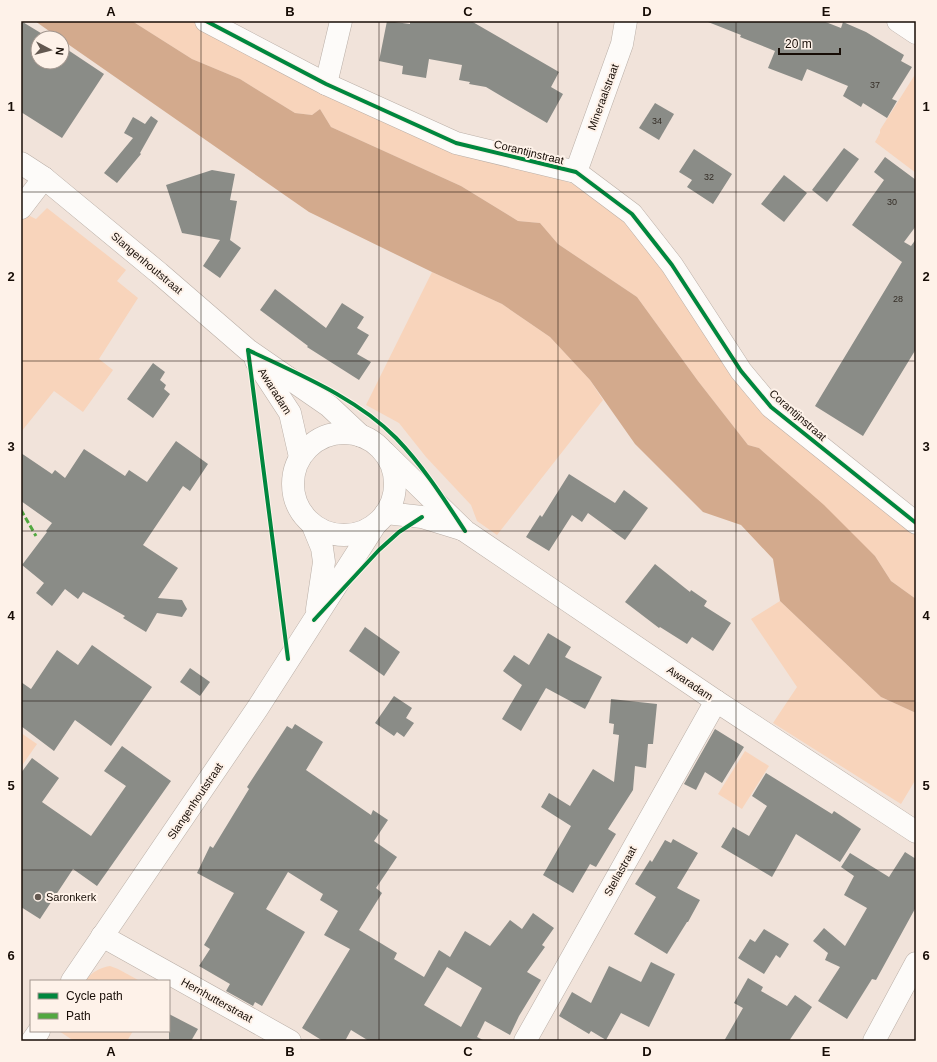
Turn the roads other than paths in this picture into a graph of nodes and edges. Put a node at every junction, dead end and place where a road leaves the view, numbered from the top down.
1 (206, 21) edge
2 (341, 21) edge
3 (626, 21) edge
4 (898, 21) edge
5 (916, 33) edge
6 (326, 84) junction
7 (21, 162) edge
8 (576, 172) junction
9 (44, 178) junction
10 (21, 208) edge
11 (248, 350) junction
12 (361, 436) junction
13 (385, 454) junction
14 (300, 457) junction
15 (381, 519) junction
16 (916, 523) edge
17 (313, 526) junction
18 (466, 531) junction
19 (314, 620) junction
20 (716, 701) junction
21 (916, 832) edge
22 (102, 936) junction
23 (916, 963) edge
24 (73, 980) edge
25 (38, 1032) edge
26 (32, 1041) edge
27 (290, 1041) edge
28 (525, 1041) edge
29 (874, 1041) edge

1 - 6 street, Corantijnstraat
2 - 6 street
3 - 8 street, Mineraalstraat
4 - 5 street
6 - 8 street, Corantijnstraat
7 - 9 street, Slangenhoutstraat
8 - 16 street, Corantijnstraat
9 - 10 street
9 - 11 street, Slangenhoutstraat
11 - 12 street, Awaradam
11 - 14 street, Awaradam
12 - 13 street
12 - 14 street
13 - 15 street
13 - 18 street, Awaradam
14 - 17 street
15 - 17 street
15 - 18 street, Awaradam
15 - 19 street, Slangenhoutstraat
17 - 19 street, Slangenhoutstraat
18 - 20 street, Awaradam
19 - 22 street, Slangenhoutstraat
20 - 21 street, Awaradam
20 - 28 street, Stellastraat
22 - 24 street, Slangenhoutstraat
22 - 27 street, Hernhutterstraat
23 - 29 street
25 - 26 street

